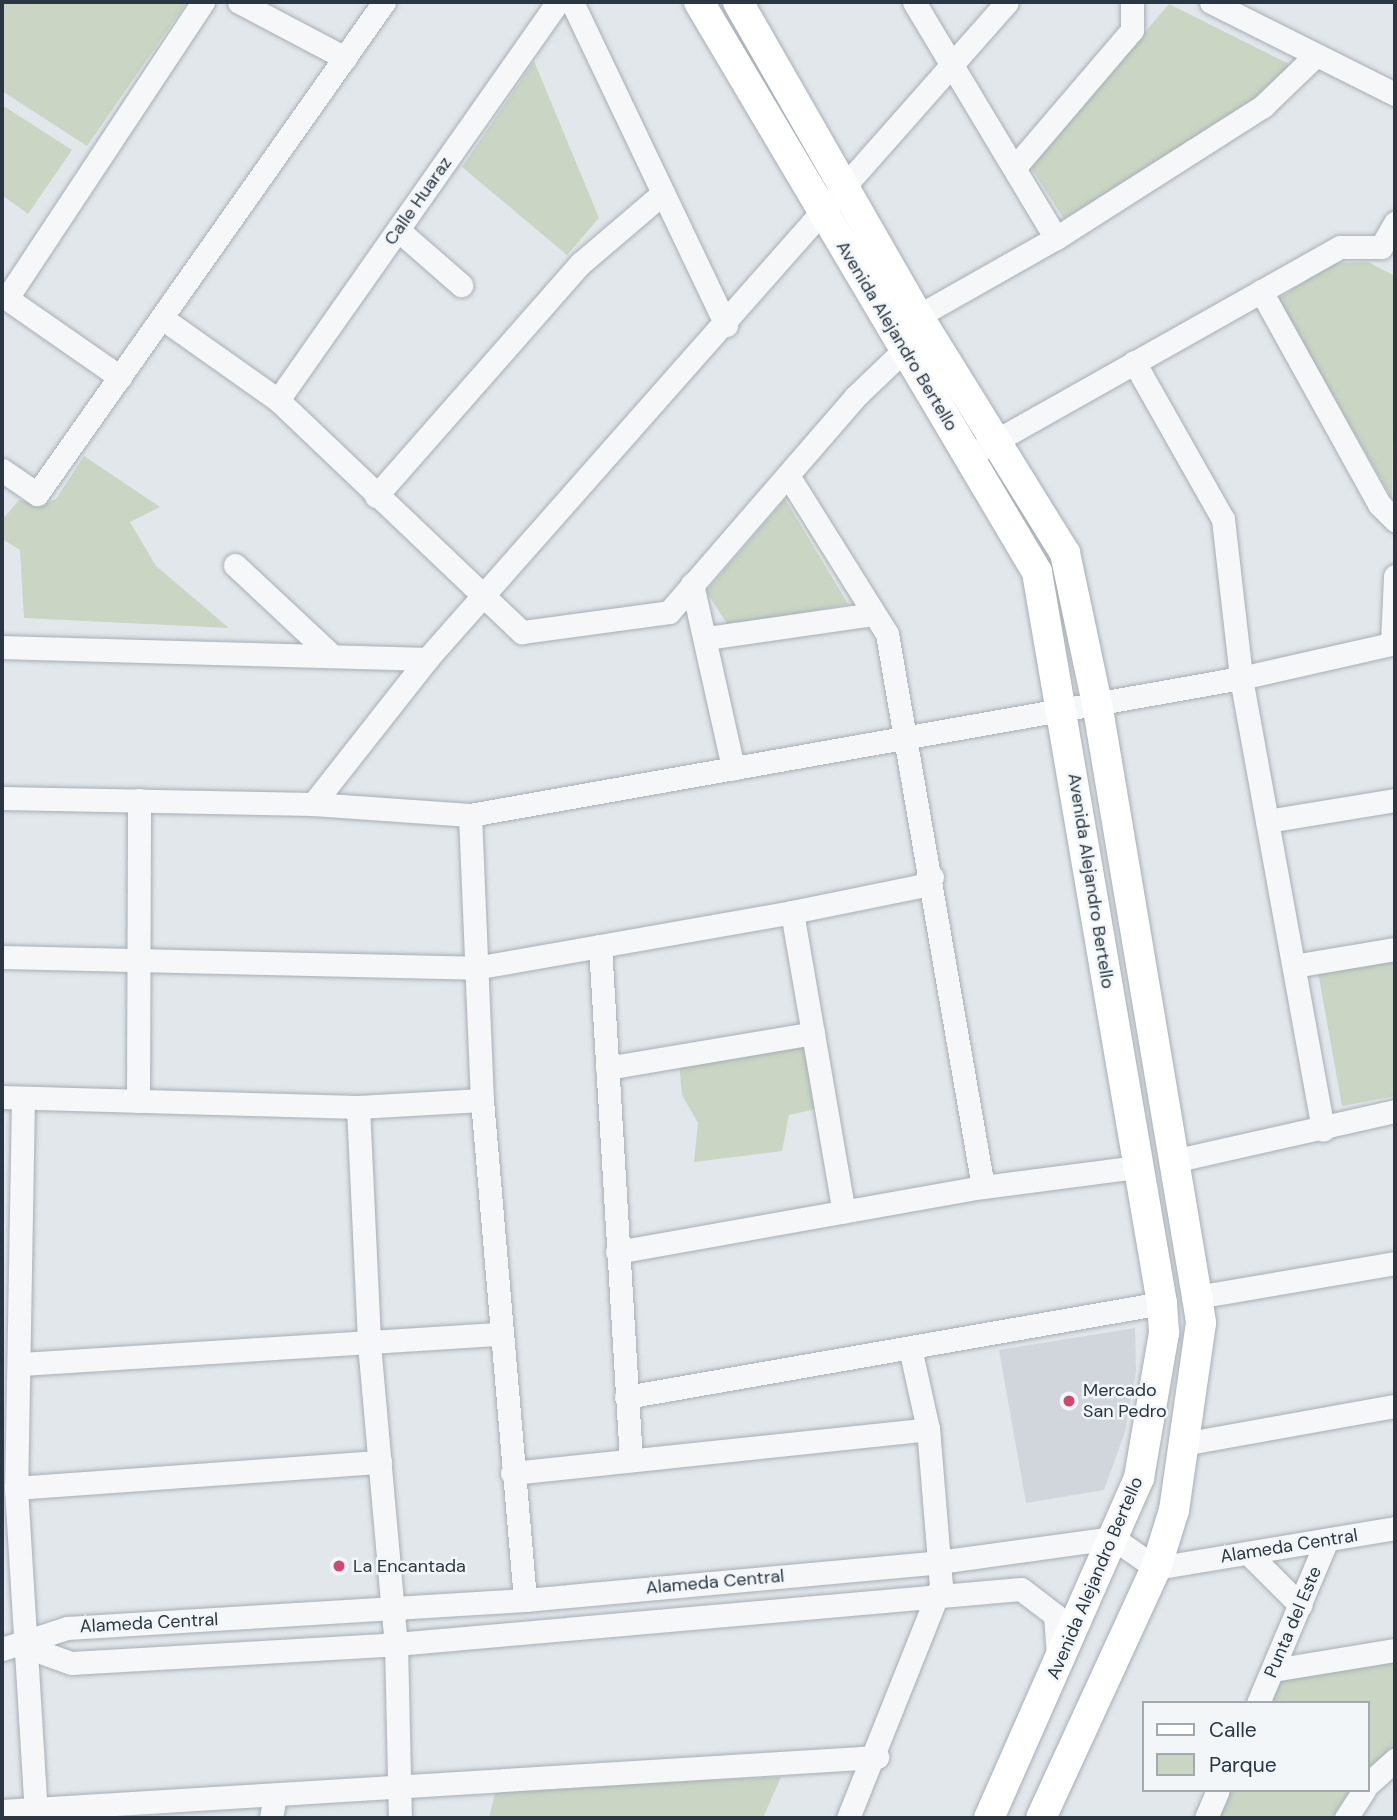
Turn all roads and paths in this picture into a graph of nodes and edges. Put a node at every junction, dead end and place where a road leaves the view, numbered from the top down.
1 (203, 2) edge
2 (239, 2) edge
3 (384, 2) edge
4 (558, 2) edge
5 (572, 2) edge
6 (699, 2) edge
7 (738, 2) edge
8 (914, 2) edge
9 (1007, 2) edge
10 (1132, 2) edge
11 (1211, 2) edge
12 (1315, 56) junction
13 (345, 58) junction
14 (955, 62) junction
15 (1395, 94) edge
16 (1015, 167) junction
17 (845, 188) junction
18 (663, 193) junction
19 (824, 214) junction
20 (1395, 223) edge
21 (398, 230) junction
22 (1056, 238) junction
23 (1388, 251) edge
24 (461, 285) dead end
25 (1261, 291) junction
26 (4, 297) edge
27 (918, 316) junction
28 (162, 318) junction
29 (726, 325) junction
30 (905, 349) junction
31 (1133, 362) junction
32 (120, 377) junction
33 (278, 400) junction
34 (997, 440) junction
35 (969, 458) junction
36 (2, 470) edge
37 (789, 477) junction
38 (376, 496) junction
39 (1395, 520) edge
40 (235, 565) dead end
41 (1395, 576) edge
42 (692, 584) junction
43 (481, 599) junction
44 (698, 607) junction
45 (669, 612) junction
46 (873, 614) junction
47 (707, 638) junction
48 (1394, 643) edge
49 (2, 647) edge
50 (329, 653) junction
51 (383, 656) junction
52 (427, 659) junction
53 (1241, 678) junction
54 (401, 692) junction
55 (1097, 703) junction
56 (1063, 708) junction
57 (904, 737) junction
58 (733, 768) junction
59 (2, 798) edge
60 (139, 800) junction
61 (1395, 800) edge
62 (313, 804) junction
63 (470, 815) junction
64 (1267, 821) junction
65 (932, 877) junction
66 (792, 912) junction
67 (600, 946) junction
68 (1395, 949) edge
69 (2, 957) edge
70 (137, 958) junction
71 (1294, 966) junction
72 (475, 968) junction
73 (813, 1032) junction
74 (607, 1068) junction
75 (12, 1098) edge
76 (482, 1100) junction
77 (138, 1101) junction
78 (358, 1107) junction
79 (1395, 1111) edge
80 (1323, 1130) junction
81 (1173, 1161) junction
82 (1138, 1167) junction
83 (983, 1187) junction
84 (12, 1208) edge
85 (844, 1212) junction
86 (617, 1252) junction
87 (1395, 1263) edge
88 (1197, 1297) junction
89 (1162, 1303) junction
90 (11, 1331) edge
91 (501, 1334) junction
92 (369, 1344) junction
93 (910, 1348) junction
94 (21, 1364) junction
95 (626, 1396) junction
96 (1395, 1406) edge
97 (928, 1429) junction
98 (1183, 1444) junction
99 (631, 1460) junction
100 (380, 1462) junction
101 (512, 1473) junction
102 (16, 1488) junction
103 (1395, 1528) edge
104 (1113, 1538) junction
105 (1327, 1540) junction
106 (1248, 1553) junction
107 (939, 1562) junction
108 (1156, 1568) junction
109 (939, 1596) junction
110 (525, 1600) junction
111 (1300, 1605) junction
112 (393, 1609) junction
113 (396, 1644) junction
114 (13, 1647) edge
115 (1395, 1650) edge
116 (1058, 1666) junction
117 (1273, 1670) junction
118 (1259, 1701) edge
119 (877, 1757) junction
120 (1395, 1760) edge
121 (402, 1783) junction
122 (1369, 1783) edge
123 (1217, 1792) edge
124 (1363, 1792) edge
125 (275, 1795) junction
126 (156, 1810) edge
127 (2, 1811) edge
128 (37, 1813) edge
129 (271, 1818) edge
130 (400, 1818) edge
131 (848, 1818) edge
132 (989, 1818) edge
133 (1041, 1818) edge
134 (1206, 1818) edge
135 (1346, 1818) edge

1 - 26 street
2 - 13 street
3 - 13 street
4 - 21 street, Calle Huaraz
5 - 18 street
6 - 19 main road, Avenida Alejandro Bertello
7 - 17 main road, Avenida Alejandro Bertello
8 - 14 street
9 - 14 street
10 - 16 street
11 - 12 street
12 - 15 street
12 - 22 street
13 - 28 street
14 - 16 street
14 - 17 street
16 - 22 street
17 - 19 street
17 - 27 main road, Avenida Alejandro Bertello
18 - 29 street
18 - 38 street
19 - 29 street
19 - 30 main road, Avenida Alejandro Bertello
20 - 23 street
21 - 24 street
21 - 33 street, Calle Huaraz
22 - 27 street
23 - 25 street
25 - 31 street
25 - 39 street
26 - 32 street
27 - 30 street
27 - 34 main road, Avenida Alejandro Bertello
28 - 32 street
28 - 33 street
29 - 43 street
30 - 35 main road, Avenida Alejandro Bertello
30 - 37 street
31 - 34 street
31 - 53 street
32 - 36 street
33 - 38 street
34 - 35 street
34 - 55 main road, Avenida Alejandro Bertello
35 - 56 main road, Avenida Alejandro Bertello
37 - 42 street
37 - 46 street
38 - 43 street
40 - 50 street
41 - 48 street
42 - 44 street
42 - 45 street
43 - 45 street
43 - 52 street
44 - 45 street
44 - 47 street
46 - 47 street
46 - 57 street
47 - 58 street
48 - 53 street
49 - 50 street
50 - 51 street
51 - 52 street
51 - 54 street
52 - 54 street
53 - 55 street
53 - 64 street
54 - 62 street
55 - 56 street
55 - 81 main road, Avenida Alejandro Bertello
56 - 57 street
56 - 82 main road, Avenida Alejandro Bertello
57 - 58 street
57 - 65 street
58 - 63 street
59 - 60 street
60 - 62 street
60 - 70 street
61 - 64 street
62 - 63 street
63 - 72 street
64 - 71 street
65 - 66 street
65 - 83 street
66 - 67 street
66 - 73 street
67 - 72 street
67 - 74 street
68 - 71 street
69 - 70 street
70 - 72 street
70 - 77 street
71 - 80 street
72 - 76 street
73 - 74 street
73 - 85 street
74 - 86 street
75 - 77 street
75 - 84 street
76 - 78 street
76 - 91 street
77 - 78 street
78 - 92 street
79 - 80 street
80 - 81 street
81 - 88 main road, Avenida Alejandro Bertello
82 - 83 street
82 - 89 main road, Avenida Alejandro Bertello
83 - 85 street
84 - 90 street
85 - 86 street
86 - 95 street
87 - 88 street
88 - 98 main road, Avenida Alejandro Bertello
89 - 93 street
89 - 104 main road, Avenida Alejandro Bertello
90 - 94 street
91 - 92 street
91 - 101 street
92 - 94 street
92 - 100 street
93 - 95 street
93 - 97 street
94 - 102 street
95 - 99 street
96 - 98 street
97 - 99 street
97 - 107 street
98 - 108 main road, Avenida Alejandro Bertello
99 - 101 street
100 - 102 street
100 - 112 street
101 - 110 street
102 - 114 street
103 - 105 street, Alameda Central
104 - 107 street, Alameda Central
104 - 108 street
104 - 116 main road, Avenida Alejandro Bertello
105 - 106 street, Alameda Central
105 - 111 street, Punta del Este
106 - 108 street, Alameda Central
106 - 111 street
107 - 109 street
107 - 110 street, Alameda Central
108 - 133 main road, Avenida Alejandro Bertello
109 - 113 street, Alameda Central
109 - 116 street, Alameda Central
109 - 119 street
110 - 112 street, Alameda Central
111 - 117 street, Punta del Este
112 - 113 street
112 - 114 street, Alameda Central
113 - 114 street, Alameda Central
113 - 121 street
114 - 128 street
115 - 117 street
116 - 132 main road, Avenida Alejandro Bertello
117 - 118 street, Punta del Este
119 - 121 street
119 - 131 street
120 - 122 street
121 - 125 street
121 - 130 street
123 - 134 street
124 - 135 street
125 - 126 street
125 - 129 street
126 - 128 street
127 - 128 street

